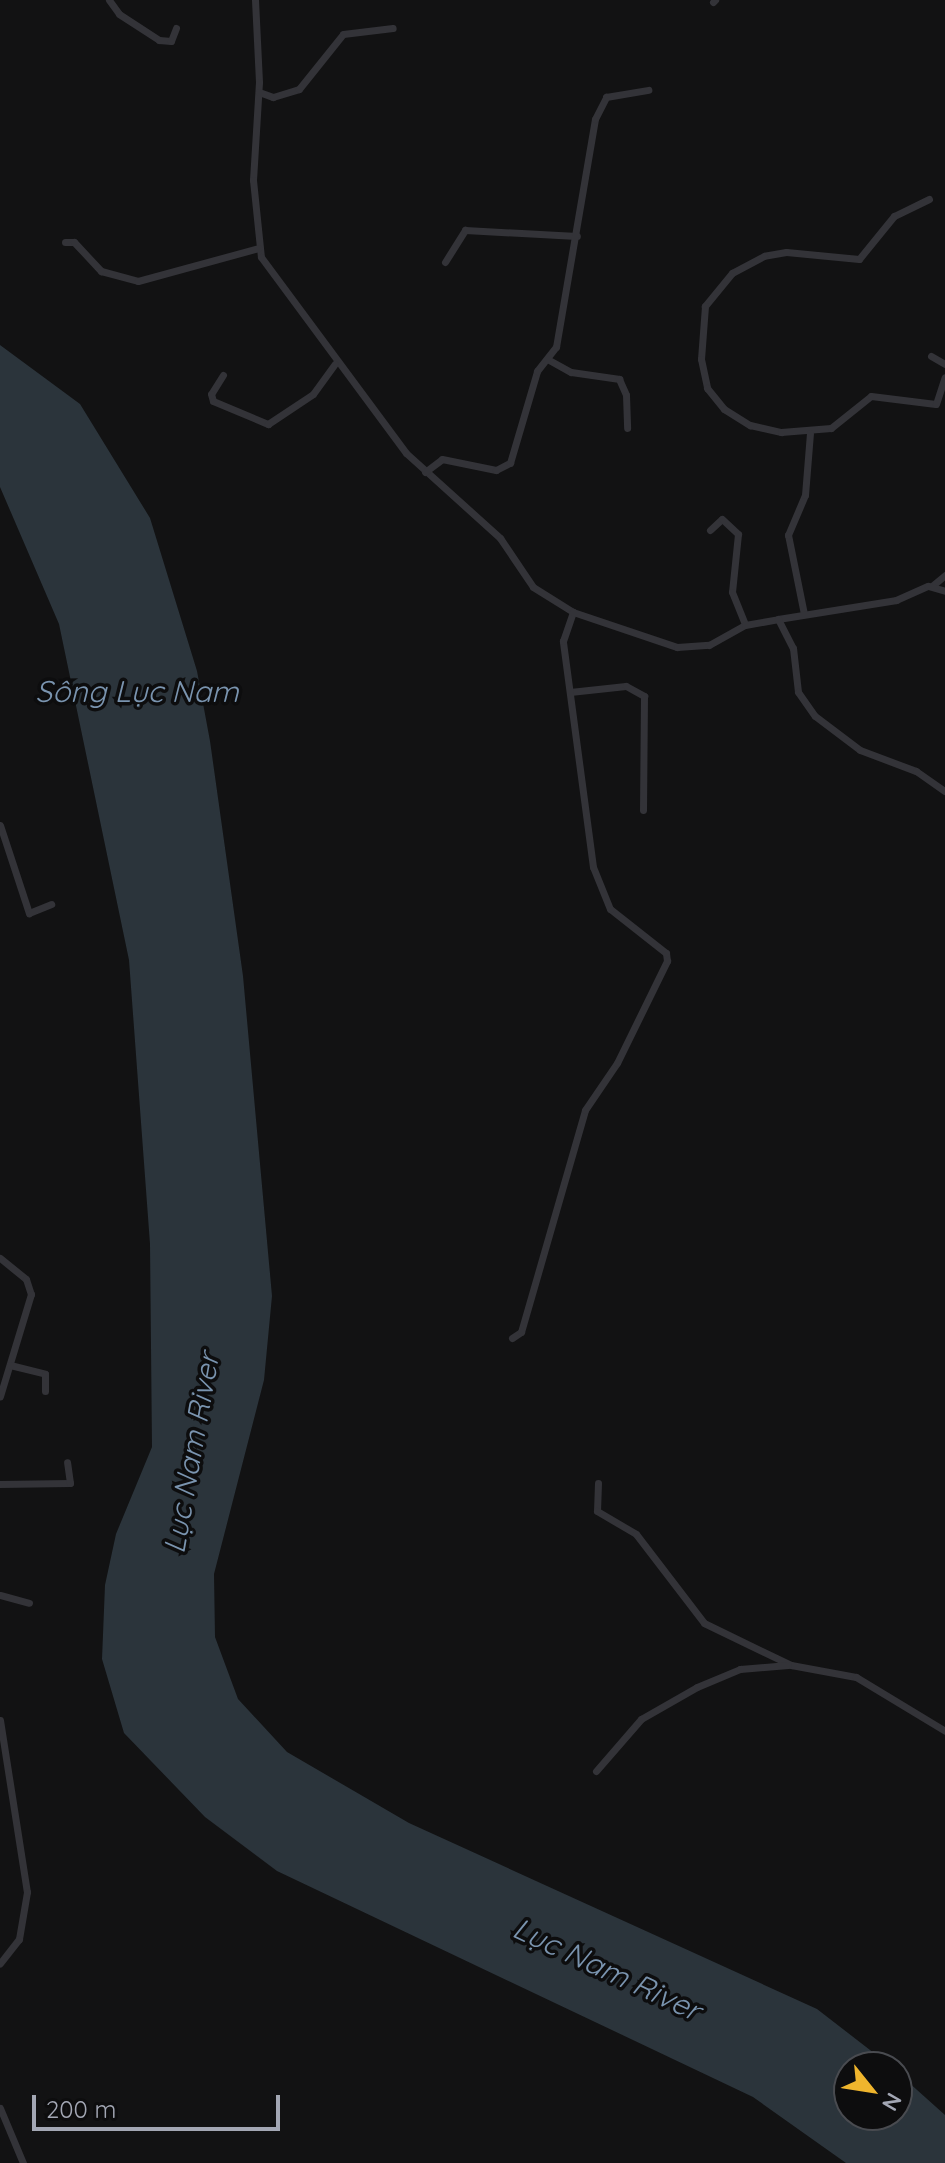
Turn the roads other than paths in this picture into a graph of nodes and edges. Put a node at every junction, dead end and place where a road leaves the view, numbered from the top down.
1 (109, 0) edge
2 (255, 0) edge
3 (176, 28) dead end
4 (393, 28) dead end
5 (648, 90) dead end
6 (259, 92) junction
7 (929, 199) dead end
8 (577, 236) junction
9 (65, 242) dead end
10 (259, 248) junction
11 (445, 262) dead end
12 (931, 356) dead end
13 (549, 360) junction
14 (335, 364) junction
15 (945, 364) edge
16 (223, 375) dead end
17 (945, 377) edge
18 (627, 428) dead end
19 (810, 433) junction
20 (425, 472) junction
21 (710, 530) dead end
22 (945, 575) edge
23 (932, 586) junction
24 (945, 591) edge
25 (573, 612) junction
26 (804, 614) junction
27 (778, 619) junction
28 (745, 625) junction
29 (570, 692) junction
30 (945, 791) edge
31 (643, 810) dead end
32 (0, 825) edge
33 (51, 904) dead end
34 (0, 1258) edge
35 (512, 1338) dead end
36 (10, 1365) junction
37 (45, 1391) dead end
38 (0, 1396) edge
39 (67, 1462) dead end
40 (598, 1483) dead end
41 (0, 1484) edge
42 (0, 1595) edge
43 (29, 1603) dead end
44 (791, 1665) junction
45 (0, 1720) edge
46 (945, 1731) edge
47 (596, 1771) dead end
48 (0, 1963) edge
49 (0, 2108) edge
50 (23, 2163) edge

1 - 3 street
2 - 6 street
4 - 6 street
5 - 8 street
6 - 10 street
7 - 19 street
8 - 11 street
8 - 13 street
9 - 10 street
10 - 14 street
12 - 15 street
13 - 18 street
13 - 20 street
14 - 16 street
14 - 20 street
17 - 19 street
19 - 26 street
20 - 25 street
21 - 28 street
22 - 23 street
23 - 24 street
23 - 26 street
25 - 28 street
25 - 29 street
26 - 27 street
27 - 28 street
27 - 30 street
29 - 31 street
29 - 35 street
32 - 33 street
34 - 36 street
36 - 37 street
36 - 38 street
39 - 41 street
40 - 44 street
42 - 43 street
44 - 46 street
44 - 47 street
45 - 48 street
49 - 50 street

